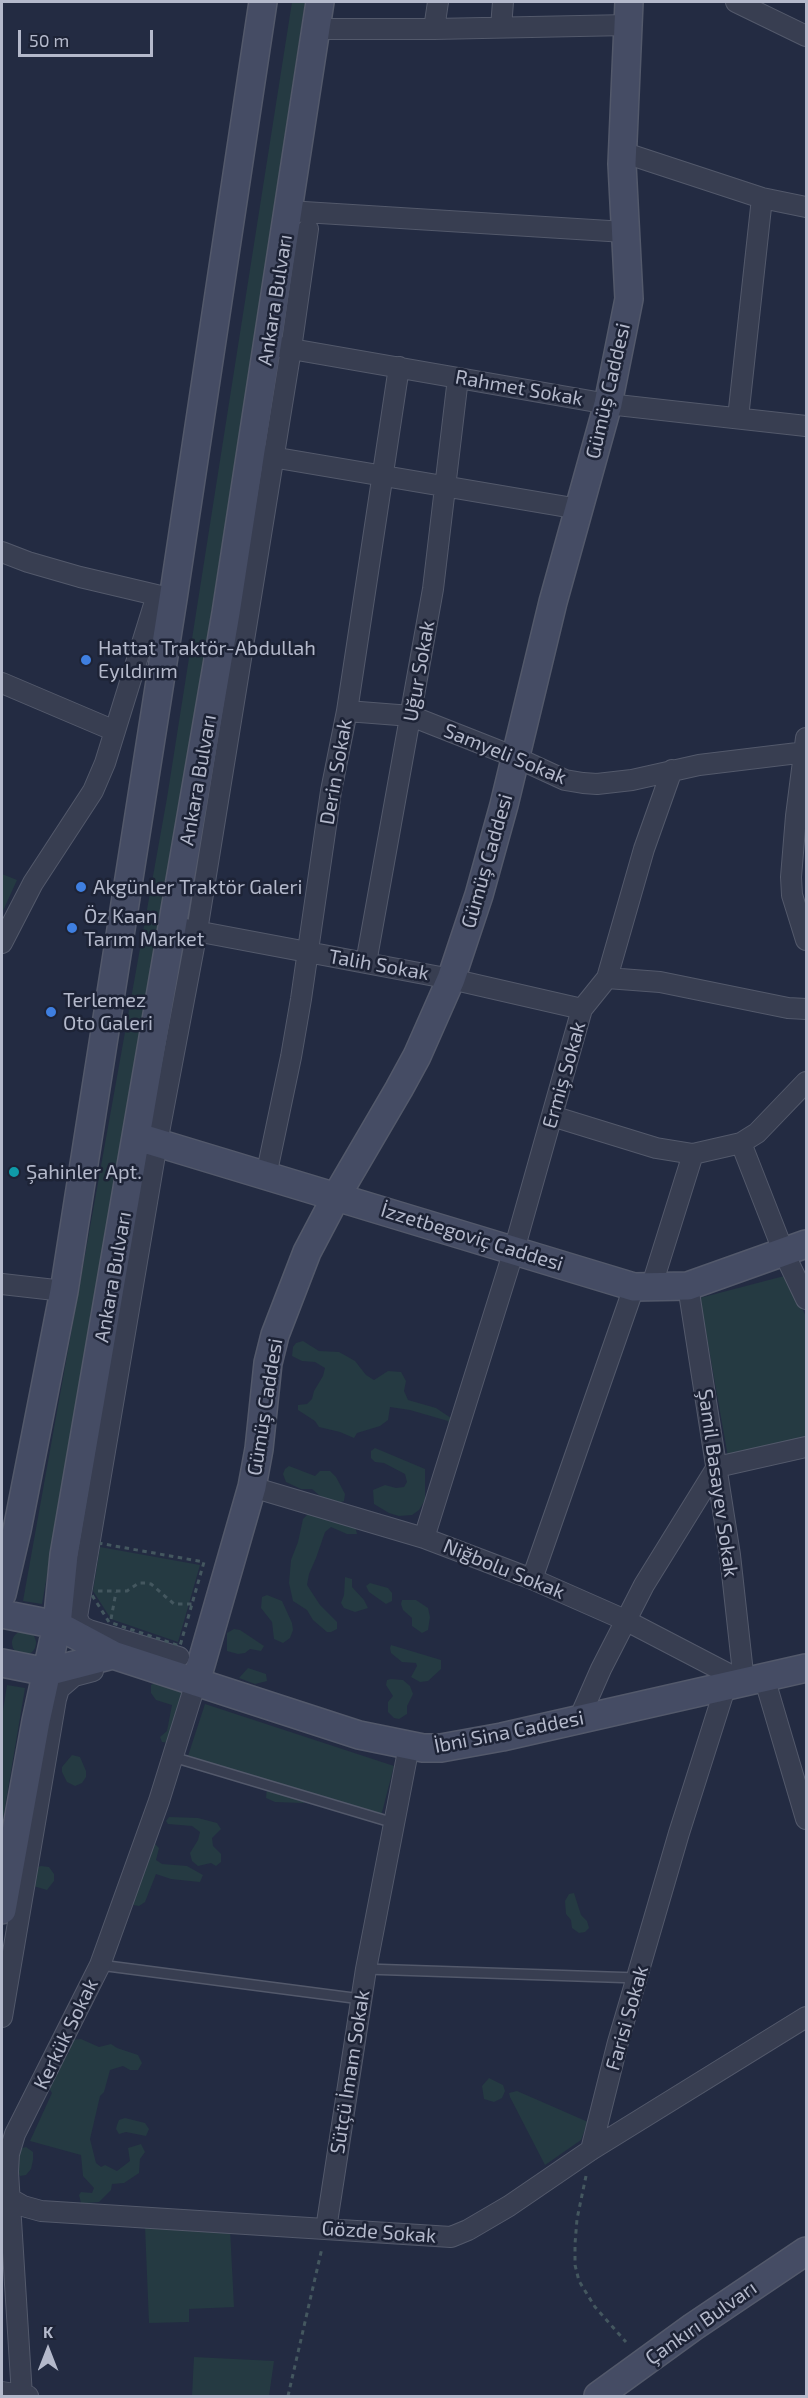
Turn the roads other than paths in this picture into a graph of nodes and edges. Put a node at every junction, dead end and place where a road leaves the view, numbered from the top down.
1 (263, 2) edge
2 (320, 2) edge
3 (438, 2) edge
4 (503, 2) edge
5 (736, 2) edge
6 (772, 10) edge
7 (628, 13) edge
8 (501, 27) junction
9 (316, 29) junction
10 (435, 29) junction
11 (807, 36) edge
12 (622, 152) junction
13 (762, 198) junction
14 (807, 207) edge
15 (288, 211) junction
16 (308, 229) dead end
17 (625, 232) junction
18 (280, 347) junction
19 (399, 368) junction
20 (458, 378) junction
21 (608, 404) junction
22 (738, 418) junction
23 (807, 426) edge
24 (262, 455) junction
25 (383, 475) junction
26 (446, 486) junction
27 (579, 509) junction
28 (2, 552) edge
29 (165, 597) junction
30 (2, 683) edge
31 (347, 711) junction
32 (411, 716) junction
33 (115, 731) junction
34 (806, 747) edge
35 (515, 757) junction
36 (672, 770) junction
37 (186, 929) junction
38 (807, 940) edge
39 (2, 943) edge
40 (308, 952) junction
41 (366, 963) junction
42 (607, 978) junction
43 (451, 979) junction
44 (582, 1009) junction
45 (807, 1009) edge
46 (807, 1082) edge
47 (552, 1116) junction
48 (148, 1140) junction
49 (741, 1143) junction
50 (693, 1154) junction
51 (266, 1176) junction
52 (337, 1196) junction
53 (796, 1248) edge
54 (514, 1250) junction
55 (2, 1284) edge
56 (688, 1286) junction
57 (642, 1287) junction
58 (64, 1291) junction
59 (807, 1299) edge
60 (807, 1447) edge
61 (717, 1467) junction
62 (252, 1487) junction
63 (424, 1538) junction
64 (532, 1579) junction
65 (2, 1594) edge
66 (2, 1614) edge
67 (625, 1620) junction
68 (57, 1625) junction
69 (179, 1658) dead end
70 (2, 1663) edge
71 (106, 1663) junction
72 (807, 1668) edge
73 (47, 1672) junction
74 (745, 1681) junction
75 (196, 1682) junction
76 (579, 1719) junction
77 (409, 1746) junction
78 (173, 1757) junction
79 (807, 1819) edge
80 (394, 1823) junction
81 (2, 1910) edge
82 (100, 1965) junction
83 (366, 1969) junction
84 (638, 1978) junction
85 (361, 1999) junction
86 (2, 2017) edge
87 (807, 2017) edge
88 (591, 2150) junction
89 (5, 2160) edge
90 (6, 2196) edge
91 (326, 2229) junction
92 (807, 2251) edge
93 (2, 2392) edge
94 (24, 2396) edge
95 (598, 2397) edge

1 - 29 main road
2 - 9 main road, Ankara Bulvarı
3 - 10 street
4 - 8 street
5 - 6 street
6 - 11 street
7 - 8 street
7 - 12 main road, Gümüş Caddesi
8 - 10 street
9 - 10 street
9 - 15 main road, Ankara Bulvarı
12 - 13 street
12 - 17 main road, Gümüş Caddesi
13 - 14 street
13 - 22 street
15 - 17 street
15 - 18 main road, Ankara Bulvarı
16 - 18 street
17 - 21 main road, Gümüş Caddesi
18 - 19 street, Rahmet Sokak
18 - 24 main road, Ankara Bulvarı
19 - 20 street, Rahmet Sokak
19 - 25 street, Derin Sokak
20 - 21 street, Rahmet Sokak
20 - 26 street, Uğur Sokak
21 - 22 street, Rahmet Sokak
21 - 27 main road, Gümüş Caddesi
22 - 23 street, Rahmet Sokak
24 - 25 street
24 - 37 main road, Ankara Bulvarı
25 - 26 street
25 - 31 street, Derin Sokak
26 - 27 street
26 - 32 street, Uğur Sokak
27 - 35 main road, Gümüş Caddesi
28 - 29 street
29 - 33 street
29 - 58 main road
30 - 33 street
31 - 32 street, Samyeli Sokak
31 - 40 street, Derin Sokak
32 - 35 street, Samyeli Sokak
32 - 41 street, Uğur Sokak
33 - 39 street
34 - 36 street, Samyeli Sokak
34 - 38 street
35 - 36 street, Samyeli Sokak
35 - 43 main road, Gümüş Caddesi
36 - 42 street, Ermiş Sokak
37 - 40 street, Talih Sokak
37 - 48 main road, Ankara Bulvarı
40 - 41 street, Talih Sokak
40 - 51 street, Derin Sokak
41 - 43 street, Talih Sokak
42 - 44 street, Ermiş Sokak
42 - 45 street
43 - 44 street, Talih Sokak
43 - 52 main road, Gümüş Caddesi
44 - 47 street, Ermiş Sokak
46 - 49 street
47 - 50 street
47 - 54 street, Ermiş Sokak
48 - 51 main road, İzzetbegoviç Caddesi
48 - 68 main road, Ankara Bulvarı
48 - 69 street
49 - 50 street
49 - 53 street
50 - 57 street
51 - 52 main road, İzzetbegoviç Caddesi
52 - 54 main road, İzzetbegoviç Caddesi
52 - 62 main road, Gümüş Caddesi
53 - 56 main road, İzzetbegoviç Caddesi
53 - 59 street
54 - 57 main road, İzzetbegoviç Caddesi
54 - 63 street, Ermiş Sokak
55 - 58 street
56 - 57 main road, İzzetbegoviç Caddesi
56 - 61 street, Şamil Basayev Sokak
57 - 64 street
58 - 65 main road
60 - 61 street
61 - 67 street
61 - 74 street, Şamil Basayev Sokak
62 - 63 street, Niğbolu Sokak
62 - 75 main road, Gümüş Caddesi
63 - 64 street, Niğbolu Sokak
64 - 67 street, Niğbolu Sokak
66 - 68 main road, İbni Sina Caddesi
67 - 74 street, Niğbolu Sokak
67 - 76 street
68 - 71 main road, İbni Sina Caddesi
68 - 73 main road, Ankara Bulvarı
70 - 73 main road
71 - 73 main road
71 - 75 main road, İbni Sina Caddesi
71 - 86 street
72 - 74 main road, İbni Sina Caddesi
73 - 81 main road, Ankara Bulvarı
74 - 76 main road, İbni Sina Caddesi
74 - 79 street, Şamil Basayev Sokak
74 - 84 street, Farisi Sokak
75 - 77 main road, İbni Sina Caddesi
75 - 78 street, Kerkük Sokak
76 - 77 main road, İbni Sina Caddesi
77 - 80 street, Sütçü İmam Sokak
78 - 80 lane
78 - 82 street, Kerkük Sokak
80 - 83 street, Sütçü İmam Sokak
82 - 85 lane
82 - 89 street, Kerkük Sokak
83 - 84 lane
83 - 85 street, Sütçü İmam Sokak
84 - 88 street, Farisi Sokak
85 - 91 street, Sütçü İmam Sokak
87 - 88 street, Gözde Sokak
88 - 91 street, Gözde Sokak
89 - 90 street, Kerkük Sokak
90 - 91 street, Gözde Sokak
90 - 94 street, Kerkük Sokak
92 - 95 main road, Çankırı Bulvarı
93 - 94 street

